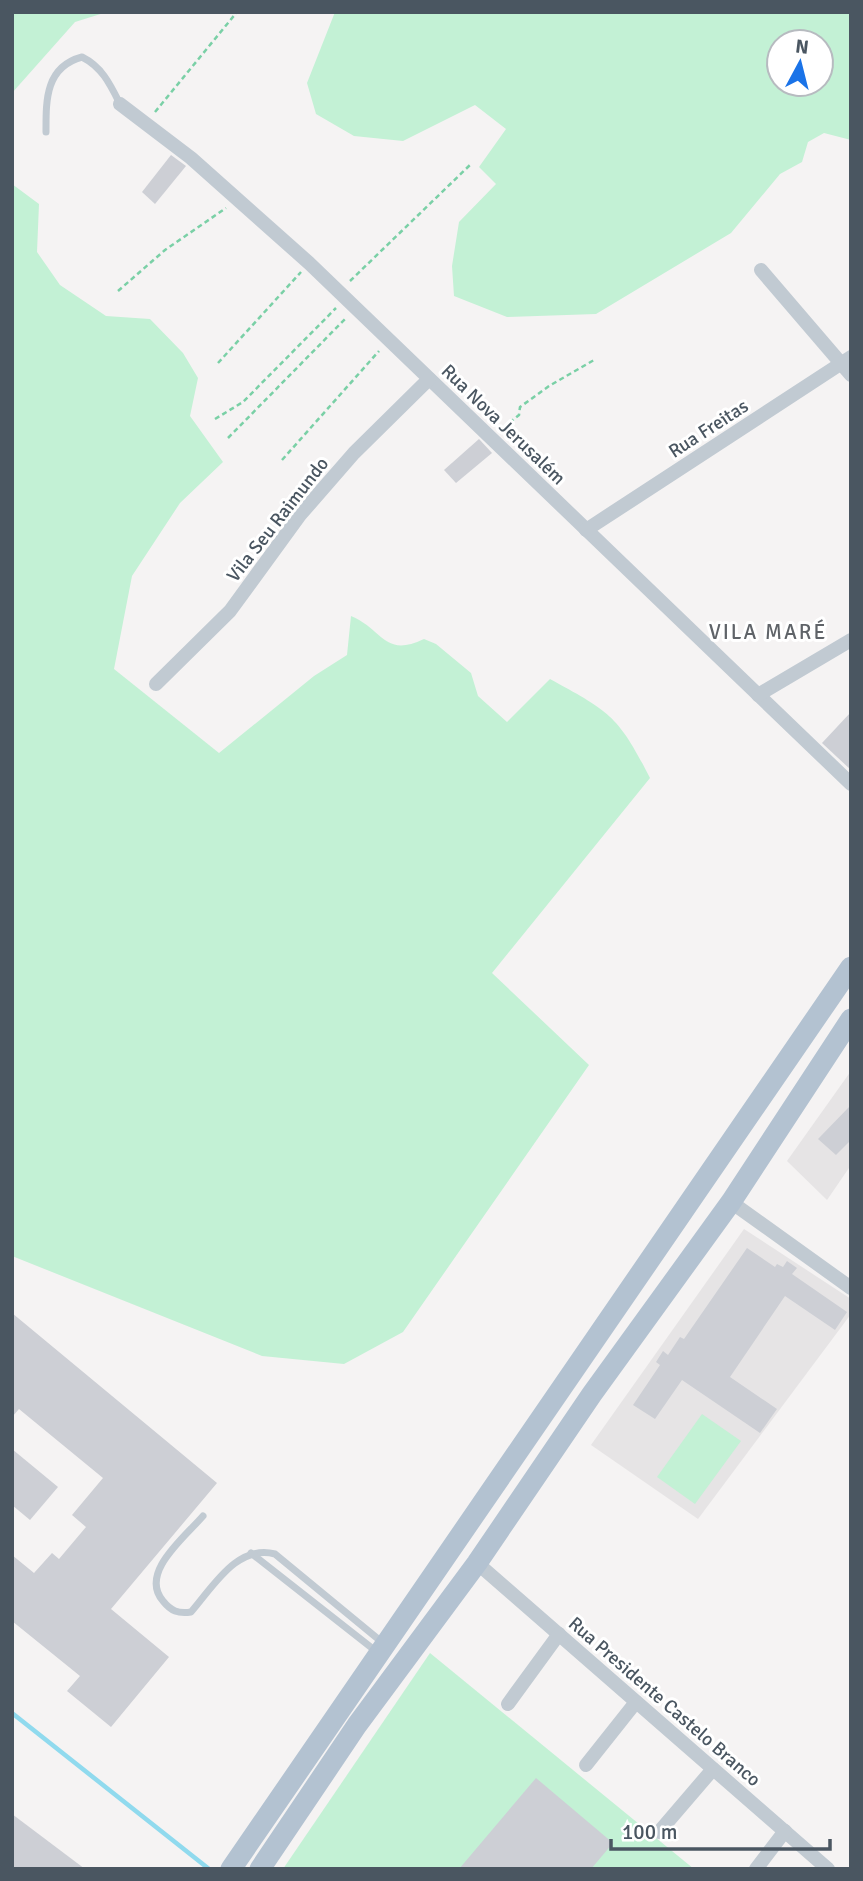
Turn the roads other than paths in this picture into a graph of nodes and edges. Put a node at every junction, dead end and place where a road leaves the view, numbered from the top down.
1 (120, 104) joint
2 (46, 132) dead end
3 (761, 270) dead end
4 (848, 365) edge
5 (429, 379) junction
6 (586, 530) junction
7 (851, 640) edge
8 (156, 684) dead end
9 (758, 695) junction
10 (851, 784) edge
11 (851, 967) edge
12 (850, 1024) edge
13 (757, 1104) junction
14 (780, 1123) junction
15 (731, 1202) junction
16 (851, 1288) edge
17 (203, 1516) dead end
18 (251, 1553) junction
19 (477, 1563) junction
20 (559, 1634) junction
21 (383, 1650) junction
22 (636, 1702) junction
23 (508, 1704) dead end
24 (586, 1765) dead end
25 (713, 1769) junction
26 (785, 1831) junction
27 (659, 1832) dead end
28 (231, 1869) edge
29 (260, 1869) edge
30 (756, 1869) edge
31 (828, 1869) edge

1 - 2 lane
1 - 5 street, Rua Nova Jerusalém
3 - 4 street
4 - 6 street, Rua Freitas
5 - 6 street, Rua Nova Jerusalém
5 - 8 street, Vila Seu Raimundo
6 - 9 street, Rua Nova Jerusalém
7 - 9 street
9 - 10 street, Rua Nova Jerusalém
11 - 13 main road
12 - 14 main road
13 - 14 main road
13 - 21 main road
14 - 15 main road
15 - 16 street
15 - 19 main road
17 - 18 lane
18 - 21 lane
18 - 21 lane
19 - 20 street, Rua Presidente Castelo Branco
19 - 29 main road
20 - 22 street, Rua Presidente Castelo Branco
20 - 23 street
21 - 28 main road
22 - 24 street
22 - 25 street, Rua Presidente Castelo Branco
25 - 26 street, Rua Presidente Castelo Branco
25 - 27 street
26 - 30 street
26 - 31 street, Rua Presidente Castelo Branco

